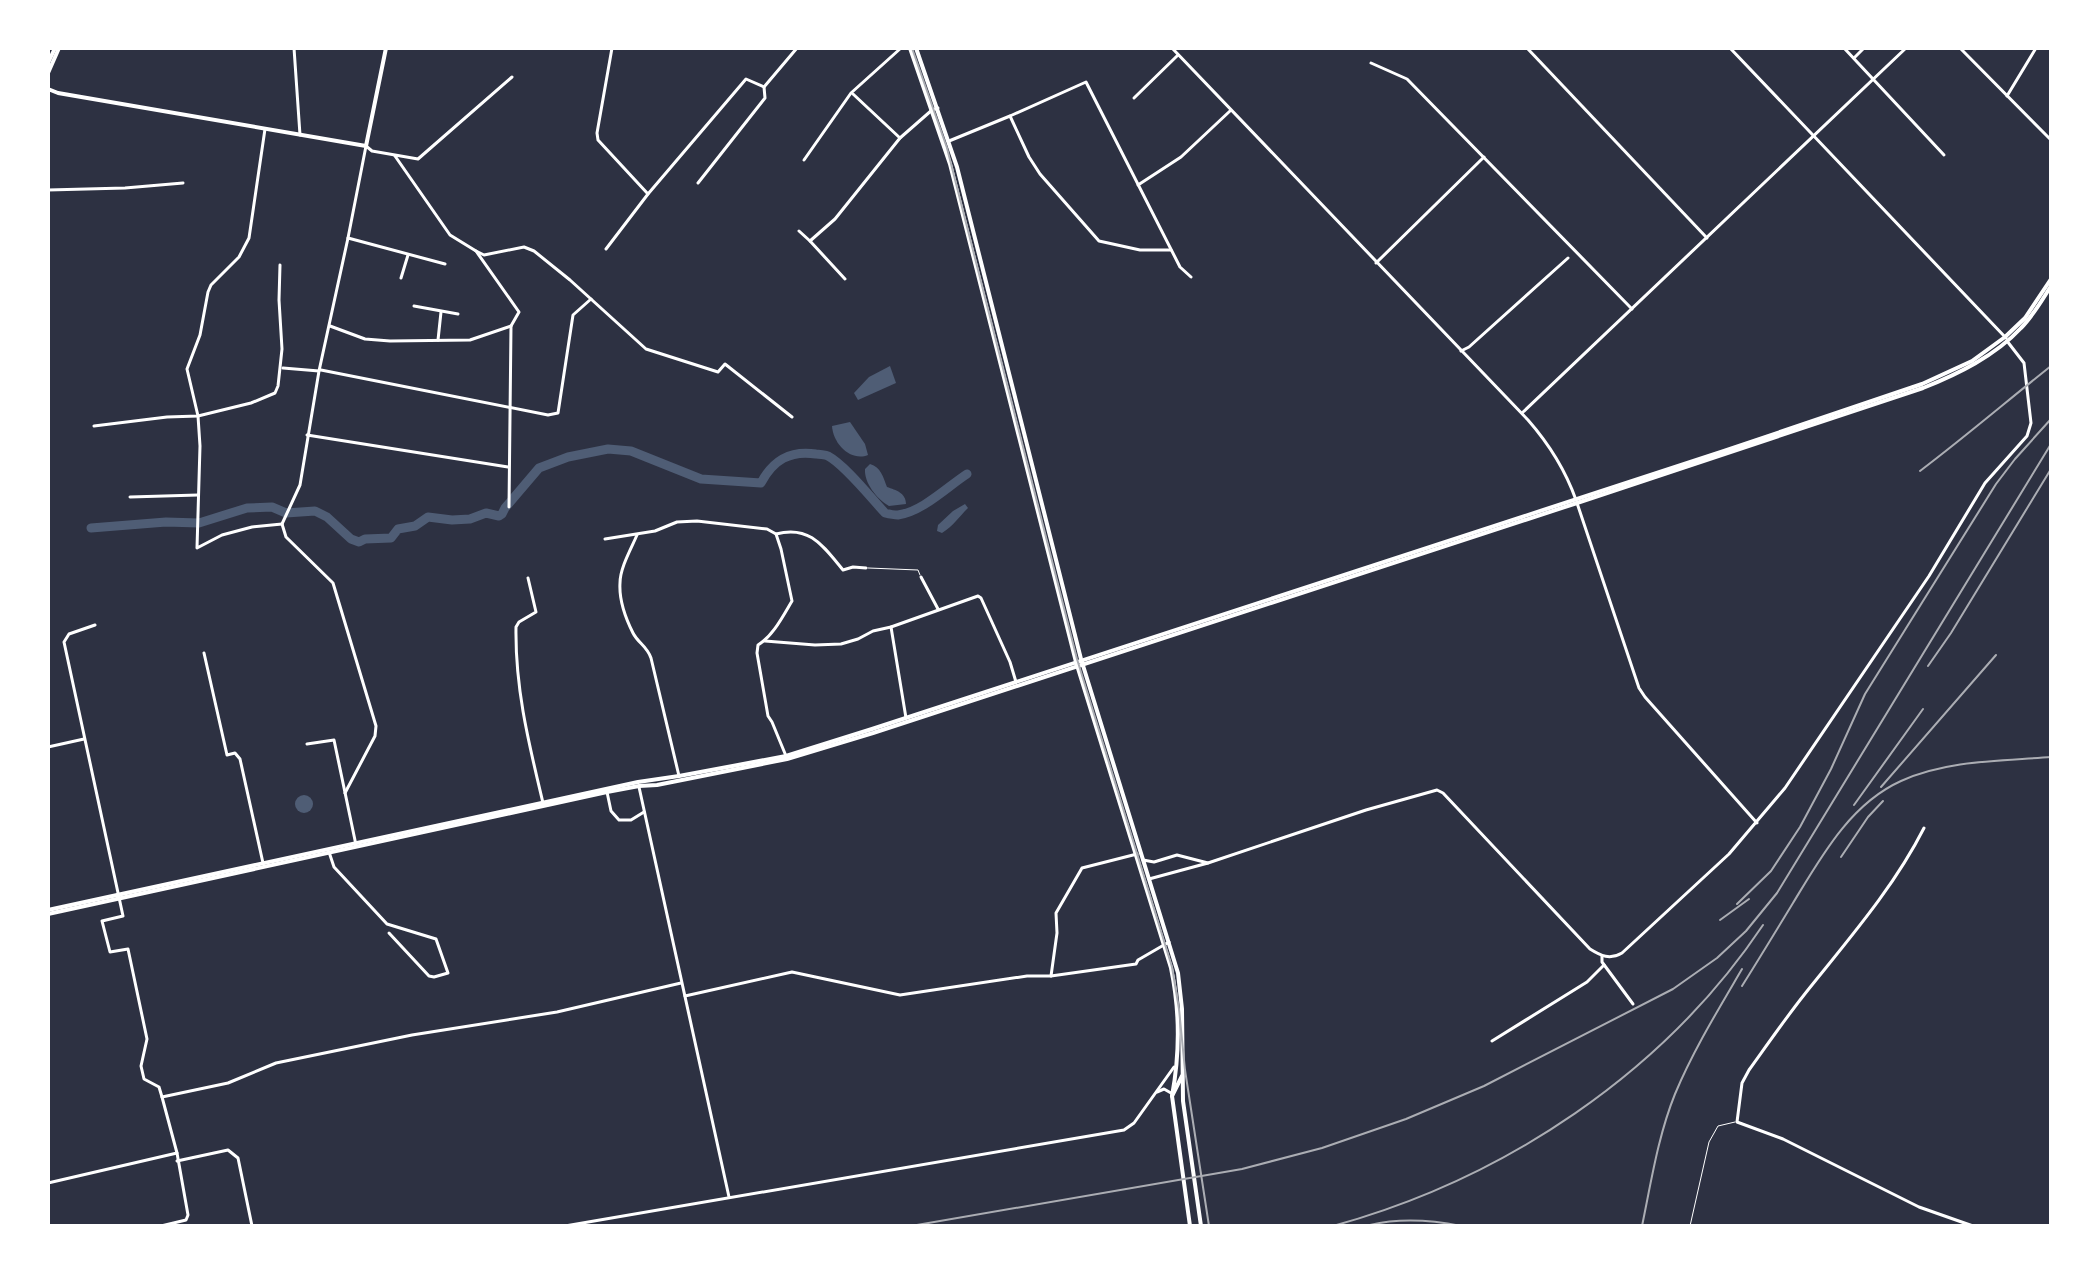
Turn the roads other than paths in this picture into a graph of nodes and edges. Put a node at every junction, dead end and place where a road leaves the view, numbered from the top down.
1 (57, 48) edge
2 (294, 48) edge
3 (386, 48) edge
4 (612, 48) edge
5 (797, 48) edge
6 (901, 48) edge
7 (910, 48) edge
8 (916, 48) edge
9 (1172, 48) edge
10 (1527, 48) edge
11 (1730, 48) edge
12 (1739, 48) edge
13 (1844, 48) edge
14 (1864, 48) edge
15 (1906, 48) edge
16 (1960, 48) edge
17 (2036, 48) edge
18 (1735, 53) junction
19 (1178, 55) junction
20 (1854, 58) junction
21 (48, 63) edge
22 (1371, 63) dead end
23 (48, 73) edge
24 (512, 77) dead end
25 (1873, 79) junction
26 (764, 87) junction
27 (48, 89) edge
28 (851, 93) junction
29 (2007, 96) junction
30 (1134, 98) dead end
31 (935, 109) junction
32 (1230, 111) junction
33 (1010, 116) junction
34 (265, 129) junction
35 (300, 135) junction
36 (1814, 136) junction
37 (900, 138) junction
38 (2051, 140) edge
39 (949, 141) junction
40 (366, 146) junction
41 (1944, 155) dead end
42 (395, 156) junction
43 (1484, 157) junction
44 (804, 160) dead end
45 (183, 183) dead end
46 (698, 183) dead end
47 (1138, 185) junction
48 (48, 190) edge
49 (648, 194) junction
50 (799, 231) dead end
51 (348, 238) junction
52 (1707, 238) junction
53 (810, 241) junction
54 (606, 249) dead end
55 (1171, 250) junction
56 (476, 251) junction
57 (408, 255) junction
58 (1568, 258) dead end
59 (1376, 263) junction
60 (445, 264) dead end
61 (280, 265) dead end
62 (1191, 277) dead end
63 (401, 278) dead end
64 (845, 279) dead end
65 (2051, 279) edge
66 (2051, 286) edge
67 (591, 299) junction
68 (414, 306) dead end
69 (1632, 309) junction
70 (441, 311) junction
71 (458, 314) dead end
72 (330, 326) junction
73 (511, 326) junction
74 (2006, 339) junction
75 (438, 340) junction
76 (1461, 351) junction
77 (281, 367) junction
78 (319, 370) junction
79 (509, 407) junction
80 (1522, 413) junction
81 (198, 416) junction
82 (792, 417) dead end
83 (94, 426) dead end
84 (307, 435) junction
85 (509, 468) junction
86 (198, 495) junction
87 (130, 497) dead end
88 (1576, 501) junction
89 (509, 507) dead end
90 (282, 524) junction
91 (776, 534) junction
92 (637, 535) junction
93 (605, 539) dead end
94 (866, 568) joint
95 (921, 577) joint
96 (528, 578) dead end
97 (938, 610) junction
98 (95, 625) dead end
99 (891, 627) junction
100 (764, 641) junction
101 (204, 653) dead end
102 (1079, 663) junction
103 (1016, 682) junction
104 (907, 720) junction
105 (84, 739) junction
106 (307, 744) dead end
107 (48, 747) edge
108 (787, 758) junction
109 (680, 778) junction
110 (638, 784) junction
111 (607, 792) junction
112 (345, 793) junction
113 (543, 804) junction
114 (644, 812) junction
115 (1757, 823) junction
116 (1924, 828) dead end
117 (356, 844) junction
118 (329, 852) junction
119 (1139, 854) junction
120 (1143, 860) junction
121 (263, 863) junction
122 (1208, 863) junction
123 (1149, 879) junction
124 (118, 896) junction
125 (48, 912) edge
126 (389, 933) dead end
127 (1167, 943) junction
128 (1602, 956) junction
129 (1604, 965) junction
130 (1051, 976) junction
131 (682, 983) junction
132 (685, 996) junction
133 (1633, 1004) dead end
134 (1492, 1041) dead end
135 (1181, 1047) junction
136 (1178, 1062) junction
137 (1182, 1075) junction
138 (1154, 1094) junction
139 (1172, 1096) junction
140 (162, 1097) junction
141 (1183, 1101) junction
142 (1737, 1122) junction
143 (177, 1153) junction
144 (177, 1161) junction
145 (48, 1183) edge
146 (729, 1197) junction
147 (161, 1226) edge
148 (252, 1226) edge
149 (565, 1226) edge
150 (1190, 1226) edge
151 (1201, 1226) edge
152 (1690, 1226) edge
153 (1973, 1226) edge

1 - 21 main road
1 - 23 main road
2 - 35 street
3 - 40 main road
4 - 49 street
5 - 26 street
6 - 28 street
7 - 31 main road
8 - 31 main road
9 - 19 street
10 - 52 street
11 - 18 street
12 - 18 street
13 - 20 street
14 - 20 street
15 - 25 street
16 - 29 street
17 - 29 street
18 - 36 street
19 - 30 street
19 - 32 street
20 - 25 street
22 - 43 street
24 - 42 street
25 - 36 street
25 - 41 street
26 - 46 street
26 - 49 street
27 - 34 main road
28 - 37 street
28 - 44 street
29 - 38 street
31 - 37 street
31 - 39 main road
31 - 102 main road
32 - 47 street
32 - 59 street
33 - 39 street
33 - 47 street
33 - 55 street
34 - 35 main road
34 - 81 street
35 - 40 main road
36 - 52 street
36 - 74 street
37 - 53 street
39 - 102 main road
40 - 42 street
40 - 51 street
42 - 56 street
43 - 59 street
43 - 69 street
45 - 48 street
47 - 55 street
49 - 54 street
50 - 53 street
51 - 57 street
51 - 72 street
52 - 69 street
53 - 64 street
55 - 62 street
56 - 67 street
56 - 73 street
57 - 60 street
57 - 63 street
58 - 76 street
59 - 76 street
61 - 77 street
65 - 74 main road
66 - 74 main road
67 - 79 street
67 - 82 street
68 - 70 street
69 - 80 street
70 - 71 street
70 - 75 street
72 - 75 street
72 - 78 street
73 - 75 street
73 - 79 street
74 - 88 main road
74 - 115 street
76 - 80 street
77 - 78 street
77 - 81 street
78 - 79 street
78 - 84 street
79 - 85 street
80 - 88 street
81 - 83 street
81 - 86 street
84 - 85 street
84 - 90 street
85 - 89 street
86 - 87 street
86 - 90 street
88 - 102 main road
88 - 115 street
90 - 112 street
91 - 92 street
91 - 94 street
91 - 100 street
92 - 93 street
92 - 109 street
94 - 95 lane
95 - 97 street
96 - 113 street
97 - 99 street
97 - 103 street
98 - 105 street
99 - 100 street
99 - 104 street
100 - 108 street
101 - 121 street
102 - 103 main road
102 - 104 main road
102 - 119 main road
103 - 104 main road
104 - 108 main road
105 - 107 street
105 - 124 street
106 - 112 street
108 - 109 main road
109 - 110 main road
110 - 111 main road
110 - 113 main road
110 - 114 street
111 - 113 main road
111 - 114 street
112 - 117 street
113 - 117 main road
114 - 131 street
115 - 128 street
116 - 142 street
117 - 118 main road
117 - 121 main road
118 - 124 main road
118 - 126 street
119 - 120 main road
119 - 127 main road
119 - 130 street
120 - 122 street
120 - 123 main road
121 - 124 main road
122 - 123 street
122 - 128 street
123 - 127 main road
124 - 125 main road
124 - 140 street
127 - 130 street
127 - 135 main road
127 - 136 main road
128 - 129 street
129 - 133 street
129 - 134 street
130 - 132 street
131 - 132 street
131 - 140 street
132 - 146 street
135 - 136 main road
135 - 137 main road
136 - 138 street
136 - 139 main road
137 - 139 main road
137 - 141 main road
138 - 139 street
138 - 146 street
139 - 141 main road
139 - 150 main road
140 - 143 street
141 - 151 main road
142 - 152 lane
142 - 153 street
143 - 144 street
143 - 145 street
144 - 147 street
144 - 148 street
146 - 149 street

